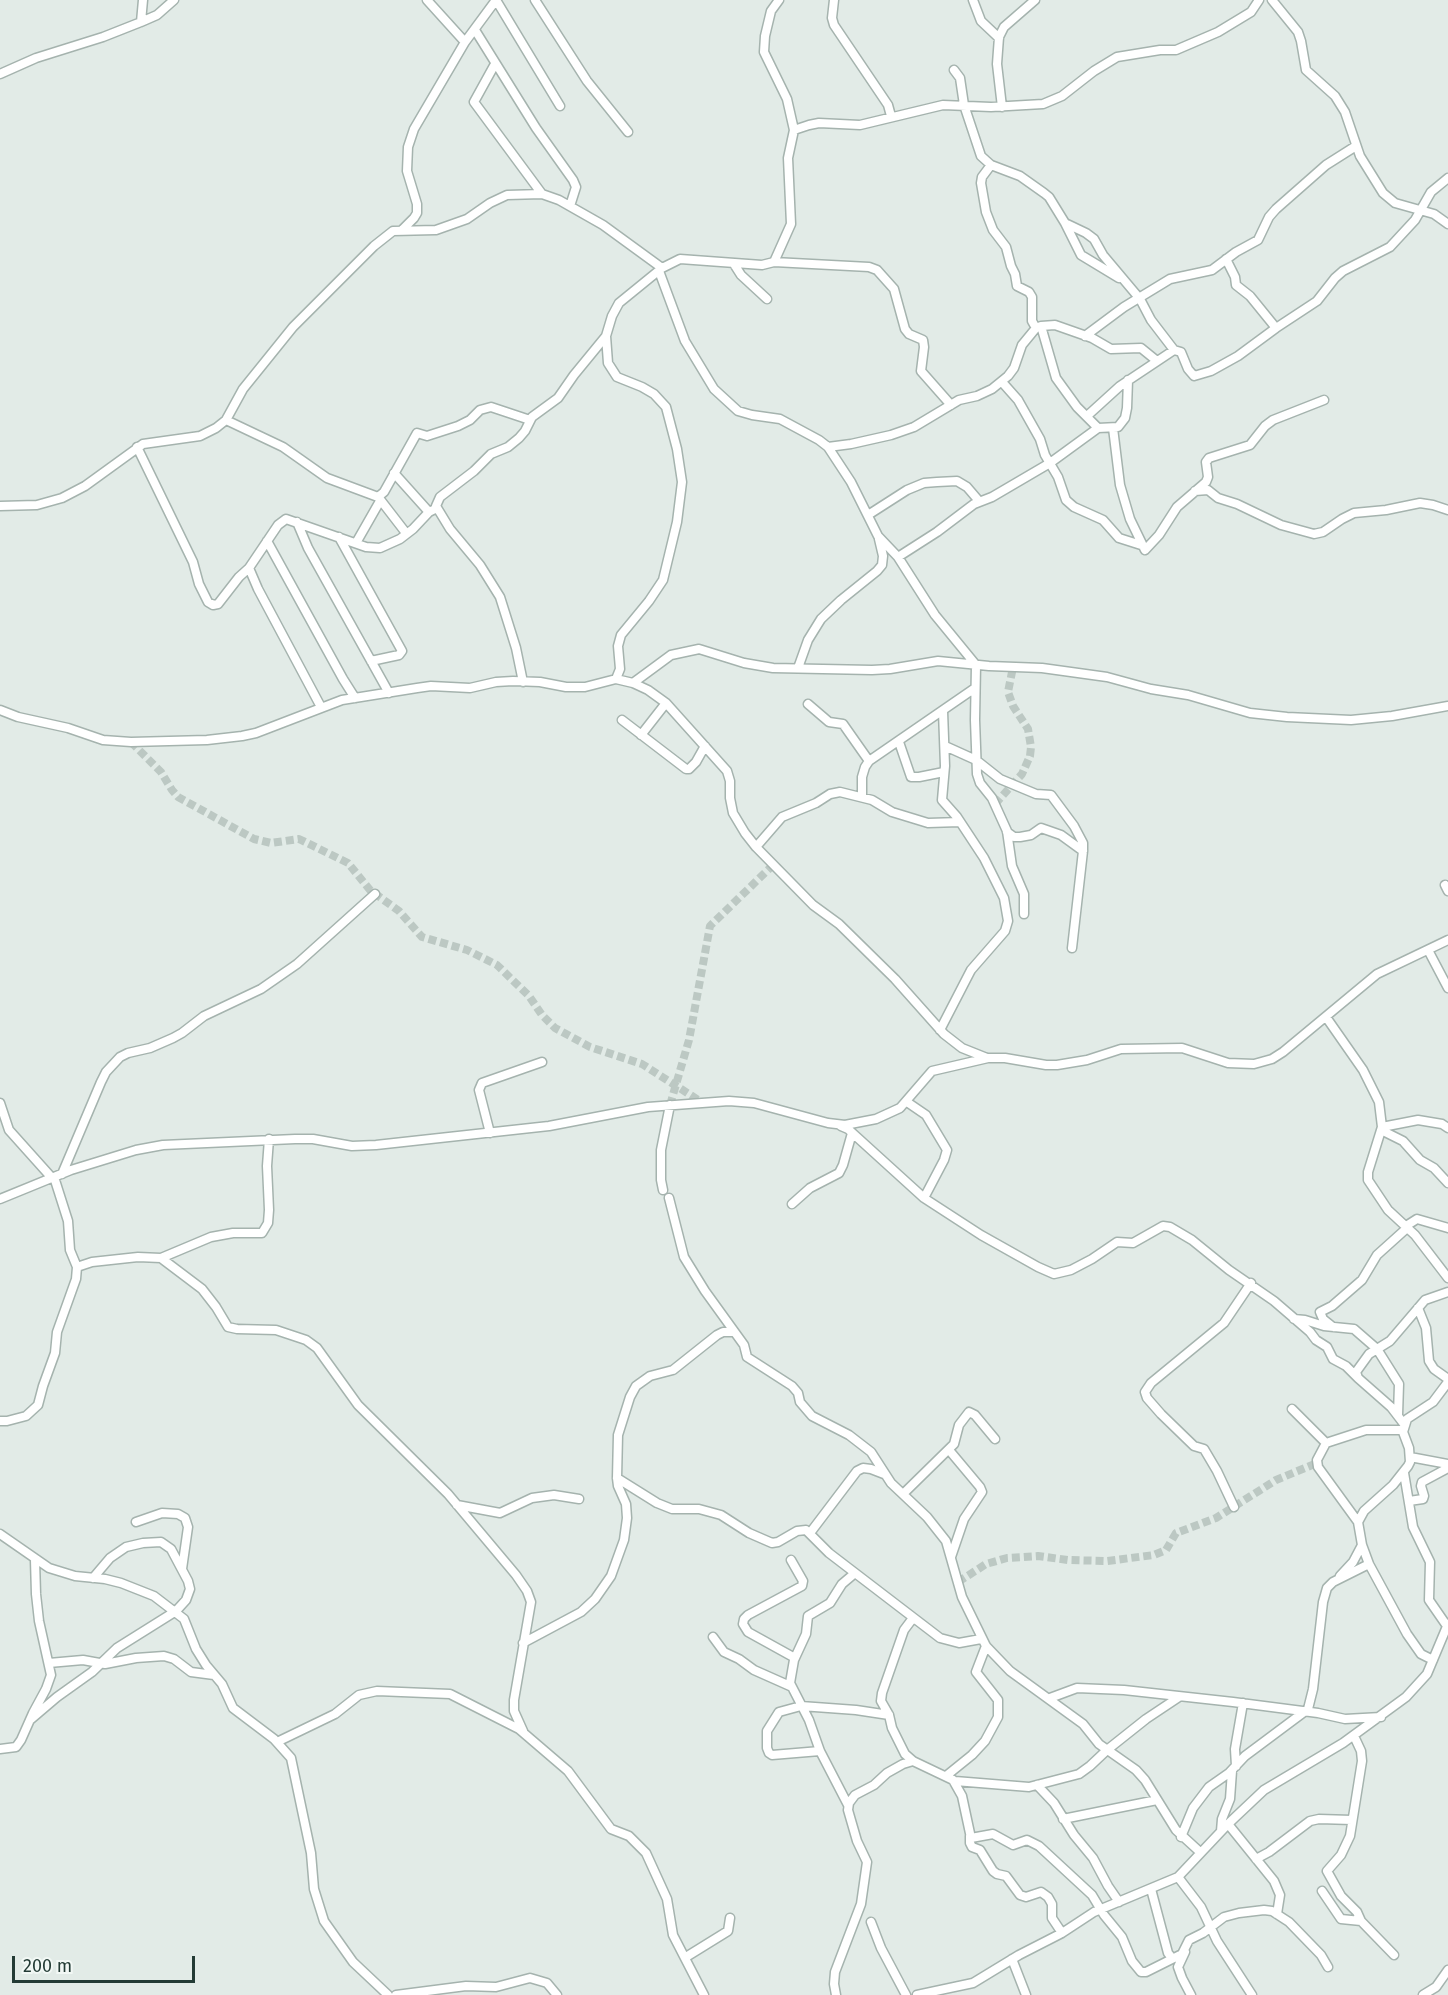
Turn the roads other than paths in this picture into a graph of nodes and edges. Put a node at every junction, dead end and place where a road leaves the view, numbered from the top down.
1 (143, 0) edge
2 (174, 0) edge
3 (427, 0) edge
4 (496, 0) edge
5 (535, 0) edge
6 (779, 0) edge
7 (834, 0) edge
8 (973, 0) edge
9 (1035, 0) edge
10 (1259, 0) edge
11 (1272, 0) edge
12 (141, 22) junction
13 (475, 30) junction
14 (999, 38) junction
15 (465, 42) junction
16 (495, 64) junction
17 (954, 70) dead end
18 (0, 74) edge
19 (964, 105) junction
20 (560, 106) dead end
21 (1002, 107) junction
22 (891, 116) junction
23 (794, 130) junction
24 (628, 132) dead end
25 (1356, 146) junction
26 (991, 165) junction
27 (1448, 177) edge
28 (542, 194) junction
29 (570, 206) junction
30 (1422, 210) junction
31 (1065, 223) junction
32 (1448, 224) edge
33 (402, 230) junction
34 (1226, 259) junction
35 (774, 262) junction
36 (734, 264) junction
37 (661, 269) junction
38 (1124, 280) junction
39 (1138, 298) junction
40 (767, 299) dead end
41 (1038, 327) junction
42 (1276, 328) junction
43 (606, 336) junction
44 (1085, 336) junction
45 (1174, 350) junction
46 (1157, 361) junction
47 (1128, 380) junction
48 (1002, 382) junction
49 (1324, 400) dead end
50 (951, 405) junction
51 (1087, 416) junction
52 (226, 420) junction
53 (530, 420) junction
54 (1098, 428) junction
55 (1113, 428) junction
56 (137, 447) junction
57 (828, 447) junction
58 (1050, 463) junction
59 (394, 473) junction
60 (1194, 490) junction
61 (379, 499) junction
62 (979, 501) junction
63 (0, 506) edge
64 (433, 510) junction
65 (1448, 510) edge
66 (868, 515) junction
67 (297, 522) junction
68 (406, 533) junction
69 (878, 536) junction
70 (339, 537) junction
71 (267, 541) junction
72 (356, 543) junction
73 (1141, 545) junction
74 (898, 557) junction
75 (249, 568) junction
76 (371, 661) junction
77 (976, 665) junction
78 (798, 668) junction
79 (616, 679) junction
80 (523, 682) junction
81 (633, 683) junction
82 (975, 688) junction
83 (389, 693) junction
84 (355, 698) junction
85 (666, 703) junction
86 (808, 704) dead end
87 (1448, 706) edge
88 (321, 707) junction
89 (0, 711) edge
90 (943, 711) junction
91 (622, 720) dead end
92 (641, 735) junction
93 (899, 742) junction
94 (705, 746) junction
95 (945, 746) junction
96 (976, 760) junction
97 (869, 761) junction
98 (944, 772) junction
99 (862, 796) junction
100 (960, 822) junction
101 (1007, 831) junction
102 (756, 847) junction
103 (1083, 851) junction
104 (375, 894) dead end
105 (1024, 914) dead end
106 (1448, 940) edge
107 (1072, 948) dead end
108 (1428, 950) junction
109 (1448, 988) edge
110 (1326, 1017) junction
111 (940, 1030) junction
112 (988, 1058) junction
113 (542, 1062) dead end
114 (907, 1102) junction
115 (0, 1103) edge
116 (670, 1105) junction
117 (839, 1125) junction
118 (1381, 1128) junction
119 (1448, 1128) edge
120 (490, 1133) junction
121 (852, 1133) junction
122 (269, 1139) junction
123 (56, 1176) junction
124 (1448, 1183) edge
125 (663, 1190) dead end
126 (669, 1198) dead end
127 (924, 1198) junction
128 (0, 1199) edge
129 (792, 1204) dead end
130 (1406, 1227) junction
131 (1448, 1228) edge
132 (161, 1258) junction
133 (77, 1267) junction
134 (1448, 1278) edge
135 (1251, 1283) junction
136 (1448, 1292) edge
137 (1418, 1308) junction
138 (1294, 1319) junction
139 (1333, 1328) junction
140 (734, 1332) junction
141 (1377, 1349) junction
142 (1358, 1378) junction
143 (1448, 1381) edge
144 (1292, 1409) dead end
145 (1398, 1416) junction
146 (0, 1421) edge
147 (1404, 1427) junction
148 (995, 1439) dead end
149 (1326, 1443) junction
150 (949, 1450) junction
151 (1410, 1457) junction
152 (1448, 1464) edge
153 (1448, 1468) edge
154 (1404, 1473) junction
155 (884, 1474) junction
156 (617, 1478) junction
157 (903, 1494) junction
158 (579, 1499) dead end
159 (1409, 1501) junction
160 (457, 1505) junction
161 (1234, 1507) dead end
162 (136, 1522) dead end
163 (1359, 1522) junction
164 (810, 1533) junction
165 (0, 1534) edge
166 (1362, 1545) junction
167 (951, 1558) junction
168 (35, 1560) junction
169 (791, 1560) dead end
170 (1369, 1564) junction
171 (182, 1569) junction
172 (855, 1573) junction
173 (93, 1578) junction
174 (1333, 1582) junction
175 (176, 1611) junction
176 (913, 1618) junction
177 (1447, 1625) edge
178 (713, 1637) dead end
179 (983, 1642) junction
180 (523, 1644) junction
181 (795, 1658) junction
182 (1432, 1660) junction
183 (49, 1663) junction
184 (101, 1664) junction
185 (214, 1676) junction
186 (790, 1686) junction
187 (1179, 1697) junction
188 (1050, 1698) junction
189 (1243, 1703) junction
190 (801, 1706) junction
191 (1306, 1712) junction
192 (890, 1715) junction
193 (1381, 1717) junction
194 (30, 1720) junction
195 (523, 1731) junction
196 (1354, 1736) junction
197 (277, 1742) junction
198 (0, 1749) edge
199 (1107, 1750) junction
200 (820, 1751) junction
201 (913, 1761) junction
202 (1234, 1768) junction
203 (949, 1778) junction
204 (1037, 1785) junction
205 (1157, 1800) junction
206 (848, 1805) junction
207 (1064, 1819) junction
208 (1352, 1820) junction
209 (1228, 1824) junction
210 (1221, 1831) junction
211 (970, 1836) junction
212 (1181, 1837) junction
213 (1200, 1852) junction
214 (1256, 1858) junction
215 (1178, 1877) junction
216 (1151, 1889) junction
217 (1322, 1891) dead end
218 (1119, 1902) junction
219 (1101, 1909) junction
220 (1277, 1914) junction
221 (730, 1918) dead end
222 (1361, 1921) junction
223 (871, 1922) dead end
224 (1210, 1928) junction
225 (1062, 1933) junction
226 (1184, 1951) junction
227 (1394, 1955) dead end
228 (686, 1957) junction
229 (1172, 1958) junction
230 (1012, 1959) junction
231 (1328, 1968) dead end
232 (1448, 1970) edge
233 (388, 1995) edge
234 (396, 1995) edge
235 (557, 1995) edge
236 (704, 1995) edge
237 (836, 1995) edge
238 (906, 1995) edge
239 (917, 1995) edge
240 (1026, 1995) edge
241 (1191, 1995) edge
242 (1252, 1995) edge
243 (1423, 1995) edge

1 - 12 street
2 - 12 street
3 - 15 street
4 - 13 street
4 - 20 street
5 - 24 street
6 - 23 street
7 - 22 street
8 - 14 street
9 - 14 street
10 - 21 street
11 - 25 street
12 - 18 street
13 - 15 street
13 - 16 street
14 - 21 street
15 - 33 street
16 - 28 street
16 - 29 street
17 - 19 street
19 - 21 street
19 - 22 street
19 - 26 street
22 - 23 street
23 - 35 street
25 - 30 street
25 - 34 street
26 - 31 street
26 - 41 street
27 - 30 street
28 - 29 street
28 - 33 street
29 - 37 street
30 - 32 street
30 - 42 street
31 - 38 street
31 - 38 street
33 - 52 street
34 - 39 street
34 - 42 street
35 - 36 street
35 - 50 street
36 - 37 street
36 - 40 street
37 - 43 street
37 - 57 street
38 - 39 street
39 - 44 street
39 - 45 street
41 - 44 street
41 - 48 street
41 - 51 street
42 - 45 street
43 - 53 street
43 - 79 street
44 - 46 street
45 - 46 street
46 - 47 street
47 - 51 street
47 - 55 street
48 - 50 street
48 - 58 street
49 - 60 street
50 - 57 street
51 - 54 street
52 - 56 street
52 - 61 street
53 - 59 street
53 - 64 street
54 - 55 street
54 - 58 street
55 - 73 street
56 - 63 street
56 - 75 street
57 - 66 street
58 - 62 street
58 - 73 street
59 - 61 street
59 - 64 street
60 - 65 street
60 - 73 street
61 - 68 street
61 - 72 street
62 - 66 street
62 - 74 street
64 - 68 street
64 - 80 street
66 - 69 street
67 - 70 street
67 - 71 street
67 - 76 street
68 - 72 street
69 - 74 street
69 - 78 street
70 - 72 street
70 - 76 street
71 - 75 street
71 - 84 street
74 - 77 street
75 - 88 street
76 - 83 street
77 - 78 street
77 - 82 street
77 - 87 street
78 - 81 street
79 - 80 street
79 - 81 street
80 - 83 street
81 - 85 street
82 - 90 street
82 - 96 street
83 - 84 street
84 - 88 street
85 - 92 street
85 - 94 street
86 - 97 street
88 - 89 street
90 - 93 street
90 - 95 street
91 - 92 street
92 - 94 street
93 - 97 street
93 - 98 street
94 - 102 street
95 - 96 street
95 - 98 street
96 - 101 street
96 - 103 street
97 - 99 street
98 - 100 street
99 - 100 street
99 - 102 street
100 - 111 street
101 - 103 street
101 - 105 street
102 - 111 street
103 - 107 street
104 - 123 street
106 - 108 street
108 - 109 street
108 - 110 street
110 - 112 street
110 - 118 street
111 - 112 street
112 - 114 street
113 - 120 street
114 - 117 street
114 - 127 street
115 - 123 street
116 - 117 street
116 - 120 street
116 - 125 street
117 - 121 street
118 - 119 street
118 - 124 street
118 - 130 street
120 - 122 street
121 - 127 street
121 - 129 street
122 - 123 street
122 - 132 street
123 - 128 street
123 - 133 street
126 - 140 street
127 - 135 street
130 - 131 street
130 - 134 street
130 - 139 street
132 - 133 street
132 - 160 street
133 - 146 street
135 - 138 street
135 - 161 street
136 - 137 street
137 - 141 street
137 - 143 street
138 - 139 street
138 - 142 street
139 - 141 street
140 - 155 street
140 - 156 street
141 - 142 street
141 - 145 street
142 - 145 street
143 - 147 street
144 - 149 street
145 - 147 street
147 - 149 street
147 - 151 street
148 - 150 street
149 - 163 street
150 - 157 street
150 - 167 street
151 - 152 street
151 - 154 street
153 - 159 street
154 - 159 street
154 - 163 street
155 - 157 street
155 - 164 street
156 - 164 street
156 - 180 street
157 - 167 street
158 - 160 street
159 - 177 street
160 - 180 street
162 - 171 street
163 - 166 street
164 - 172 street
165 - 168 street
166 - 170 street
166 - 174 street
167 - 179 street
168 - 173 street
168 - 183 street
169 - 181 street
170 - 174 street
170 - 182 street
171 - 173 street
171 - 175 street
172 - 176 street
172 - 181 street
173 - 175 street
174 - 191 street
175 - 184 street
175 - 185 street
176 - 179 street
176 - 192 street
177 - 182 street
178 - 186 street
179 - 188 street
179 - 203 street
180 - 195 street
181 - 186 street
182 - 193 street
183 - 184 street
183 - 194 street
184 - 185 street
184 - 194 street
185 - 197 street
186 - 190 street
187 - 188 street
187 - 189 street
187 - 199 street
188 - 199 street
189 - 191 street
189 - 202 street
190 - 192 street
190 - 200 street
190 - 200 street
191 - 193 street
191 - 202 street
192 - 201 street
193 - 196 street
194 - 198 street
195 - 197 street
195 - 228 street
196 - 208 street
196 - 209 street
197 - 233 street
199 - 204 street
199 - 205 street
200 - 206 street
201 - 203 street
201 - 206 street
202 - 210 street
202 - 212 street
203 - 204 street
203 - 211 street
204 - 207 street
205 - 207 street
205 - 212 street
206 - 237 street
207 - 218 street
208 - 214 street
208 - 222 street
209 - 210 street
209 - 214 street
210 - 213 street
211 - 219 street
211 - 225 street
212 - 213 street
213 - 215 street
214 - 220 street
215 - 216 street
215 - 224 street
216 - 218 street
216 - 229 street
217 - 222 street
218 - 219 street
219 - 225 street
219 - 229 street
220 - 224 street
220 - 231 street
221 - 228 street
222 - 227 street
223 - 238 street
224 - 226 street
224 - 242 street
225 - 230 street
226 - 229 street
226 - 241 street
228 - 236 street
230 - 239 street
230 - 240 street
232 - 243 street
234 - 235 street

